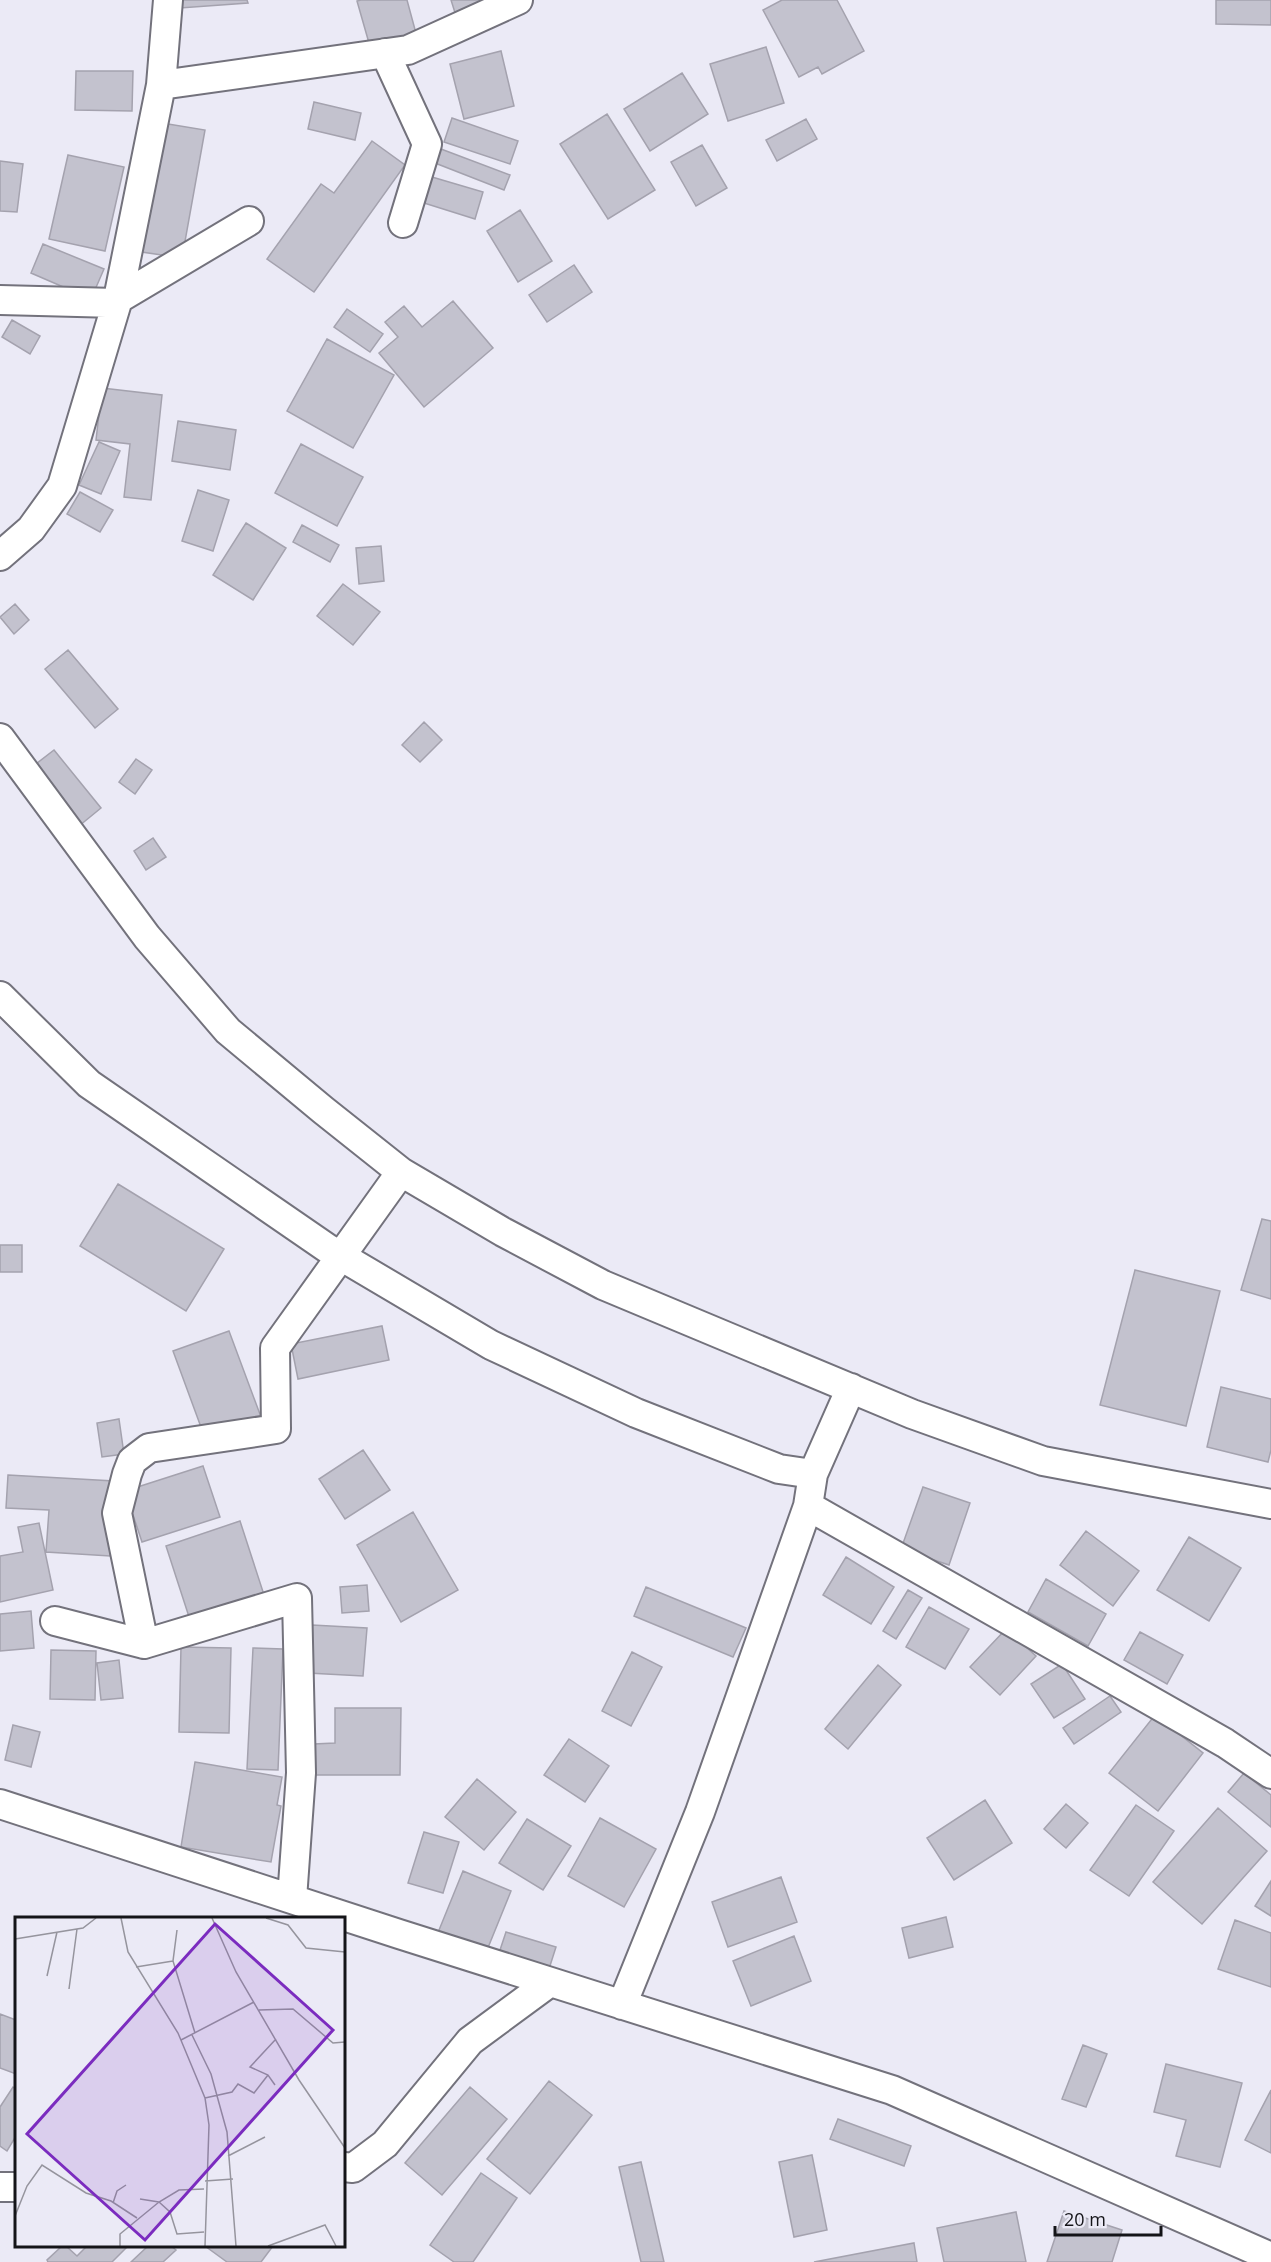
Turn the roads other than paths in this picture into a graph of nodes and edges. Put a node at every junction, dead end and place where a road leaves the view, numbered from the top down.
1 (168, 0) edge
2 (518, 0) edge
3 (385, 53) junction
4 (162, 85) junction
5 (249, 221) dead end
6 (403, 223) dead end
7 (0, 300) edge
8 (117, 301) junction
9 (0, 556) edge
10 (0, 738) edge
11 (0, 996) edge
12 (401, 1172) junction
13 (340, 1256) junction
14 (851, 1389) junction
15 (813, 1474) junction
16 (1271, 1504) edge
17 (808, 1506) junction
18 (55, 1621) dead end
19 (144, 1644) junction
20 (1271, 1774) edge
21 (0, 1804) edge
22 (292, 1899) junction
23 (550, 1982) junction
24 (622, 2005) junction
25 (345, 2167) edge
26 (1271, 2257) edge

1 - 4 street
2 - 3 street
3 - 4 street
3 - 6 street
4 - 8 street
5 - 8 street
7 - 8 street
8 - 9 street
10 - 12 street
11 - 13 street
12 - 13 street
12 - 14 street
13 - 15 street
13 - 19 street
14 - 15 street
14 - 16 street
15 - 17 street
17 - 20 street
17 - 24 street
18 - 19 street
19 - 22 street
21 - 22 street
22 - 23 street
23 - 24 street
23 - 25 street
24 - 26 street

